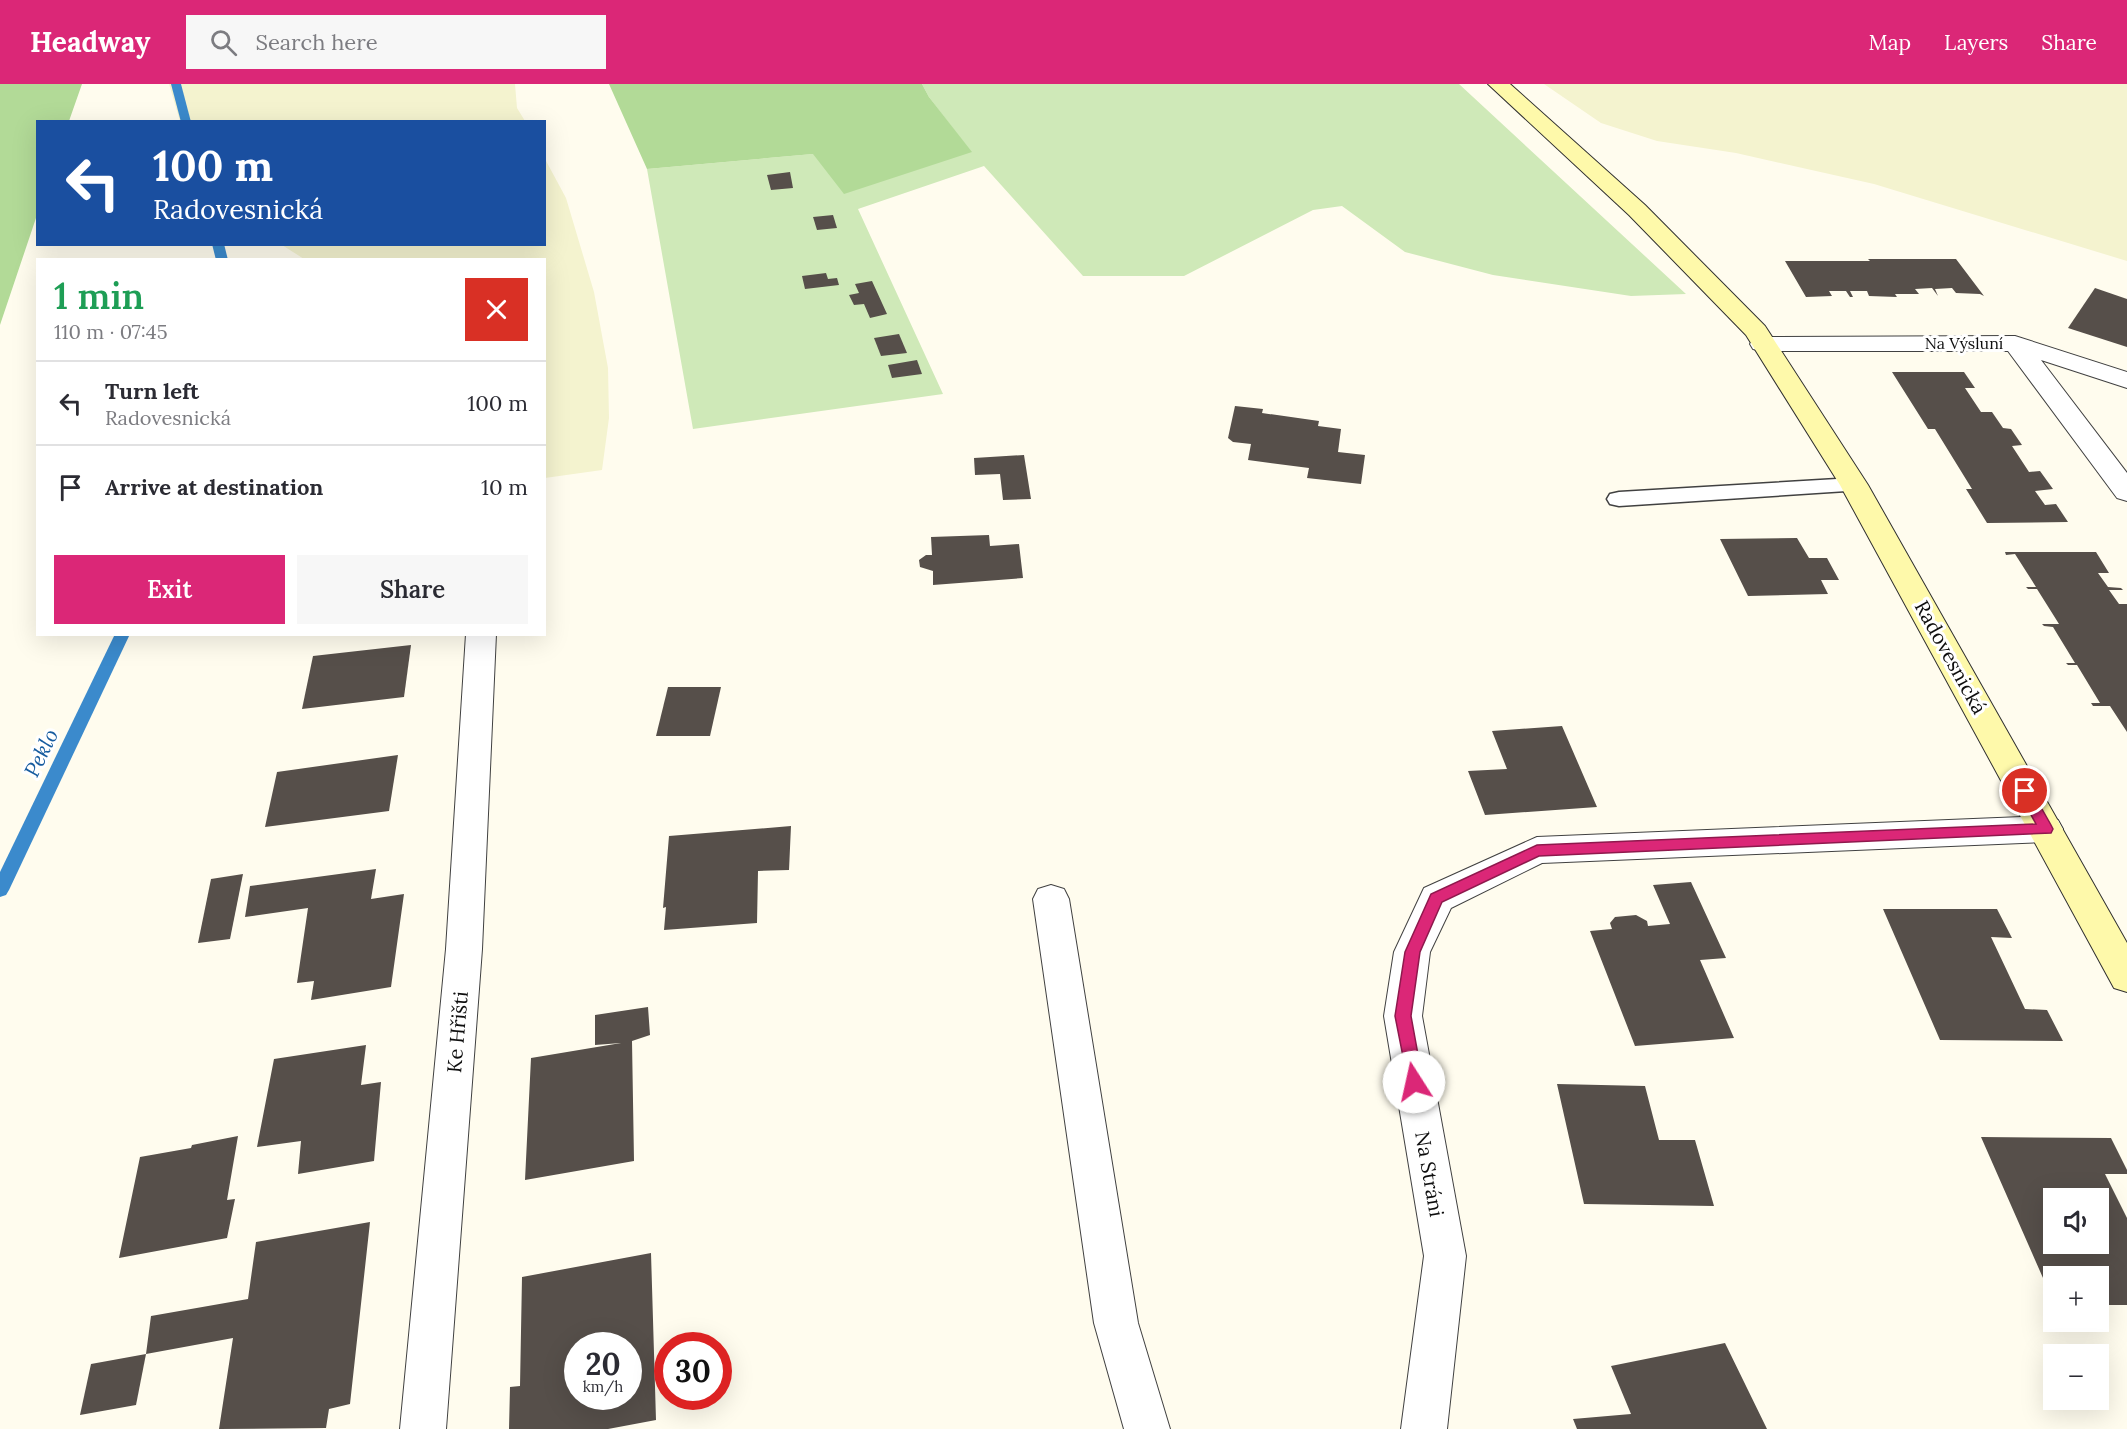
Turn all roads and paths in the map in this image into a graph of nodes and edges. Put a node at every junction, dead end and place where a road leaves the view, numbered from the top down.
1 (1498, 84) edge
2 (2015, 343) junction
3 (1762, 344) junction
4 (2127, 380) edge
5 (1854, 485) junction
6 (2127, 492) edge
7 (1619, 499) dead end
8 (481, 636) edge
9 (2046, 829) junction
10 (1051, 899) dead end
11 (2127, 977) edge
12 (423, 1429) edge
13 (1147, 1429) edge
14 (1424, 1429) edge

1 - 3 street, Radovesnická
2 - 3 street, Na Výsluní
2 - 4 street
2 - 6 street, Na Výsluní
3 - 5 street, Radovesnická
5 - 7 lane
5 - 9 street, Radovesnická
8 - 12 street, Ke Hřišti
9 - 11 street, Radovesnická
9 - 14 street, Na Stráni
10 - 13 street

